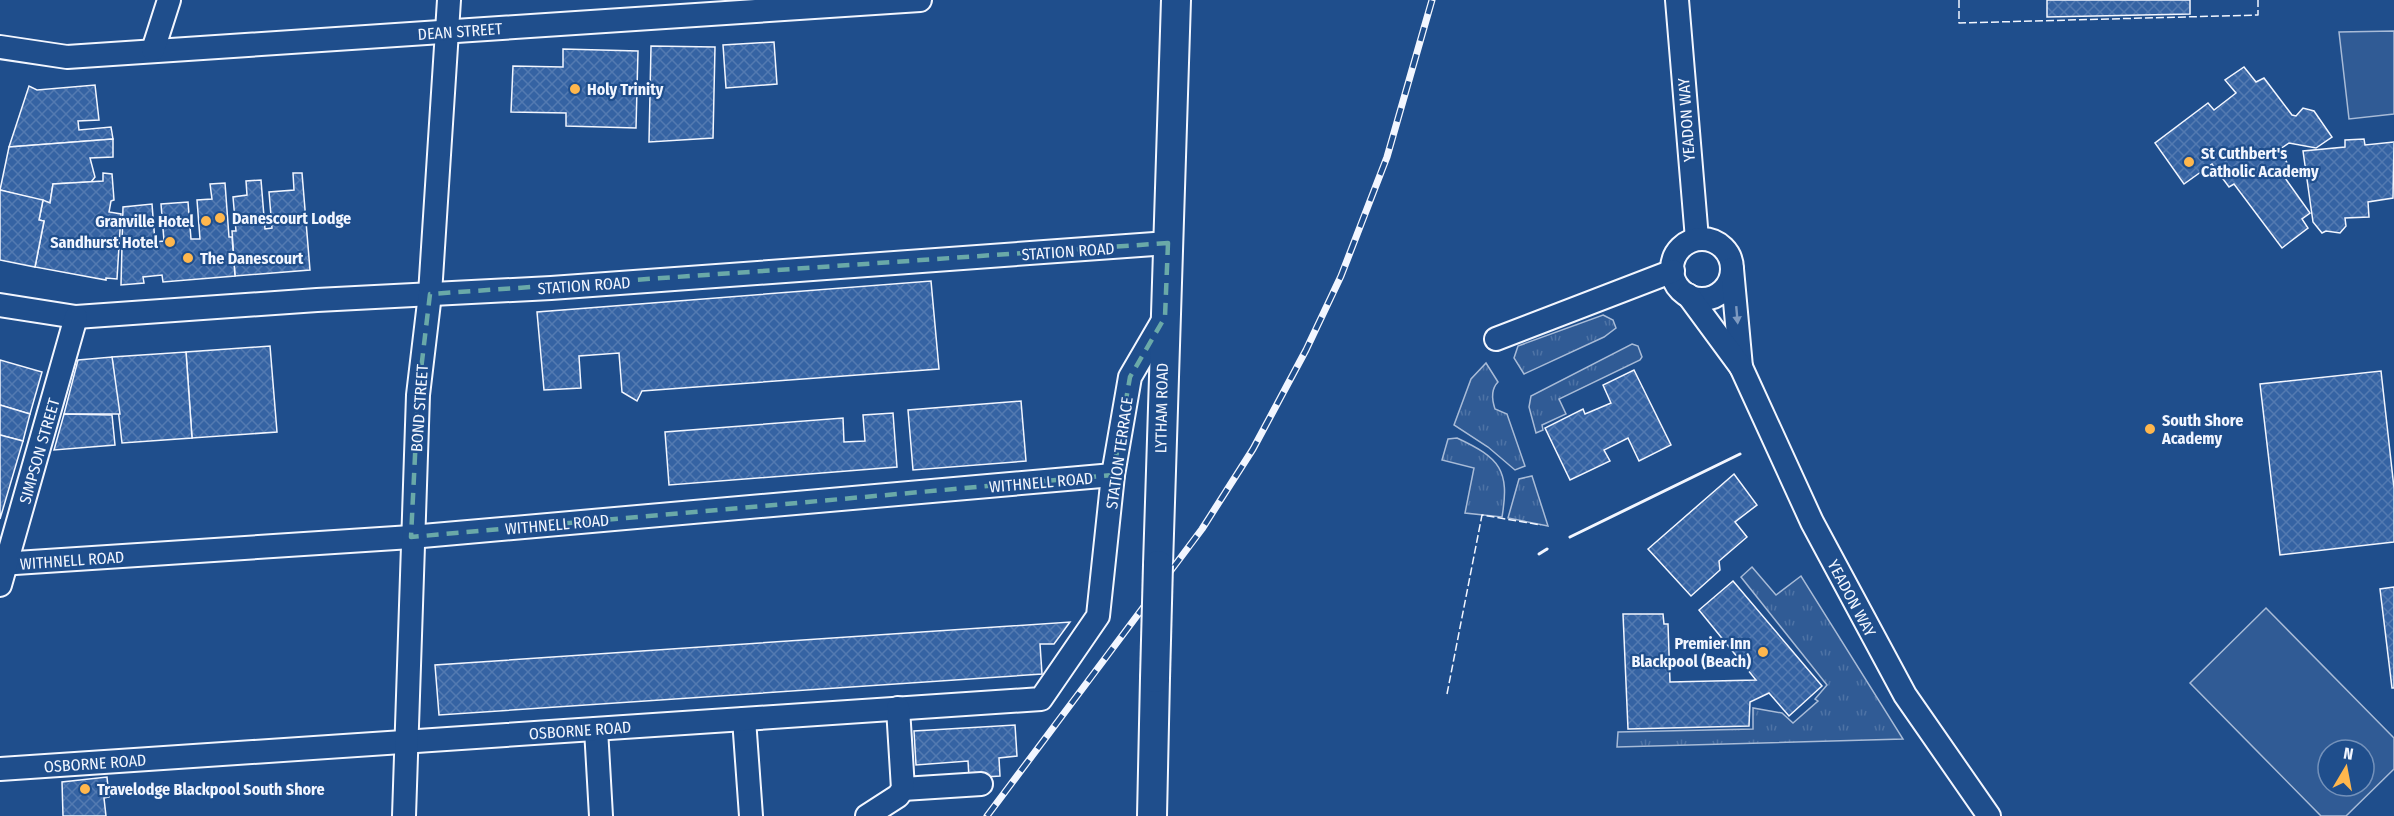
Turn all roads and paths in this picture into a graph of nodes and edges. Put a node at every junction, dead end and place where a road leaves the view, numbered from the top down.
1 (169, 0) edge
2 (450, 0) edge
3 (920, 0) edge
4 (1176, 0) edge
5 (1677, 0) edge
6 (812, 4) edge
7 (649, 9) edge
8 (448, 33) junction
9 (0, 47) edge
10 (153, 50) junction
11 (1697, 239) junction
12 (1168, 243) junction
13 (1732, 264) junction
14 (1673, 271) junction
15 (430, 294) junction
16 (1688, 295) junction
17 (3, 307) edge
18 (76, 317) junction
19 (1165, 317) junction
20 (1496, 339) dead end
21 (1741, 366) junction
22 (1113, 476) junction
23 (411, 537) junction
24 (2, 571) edge
25 (1102, 597) joint
26 (898, 708) junction
27 (744, 719) junction
28 (596, 729) junction
29 (407, 741) junction
30 (0, 769) edge
31 (981, 784) dead end
32 (903, 789) junction
33 (404, 816) edge
34 (601, 816) edge
35 (751, 816) edge
36 (867, 816) edge
37 (1152, 816) edge
38 (1989, 816) edge

1 - 10 street
2 - 8 street, BOND STREET
3 - 6 street, DEAN STREET
4 - 12 main road, LYTHAM ROAD
5 - 11 street, YEADON WAY
6 - 7 street, DEAN STREET
7 - 8 street, DEAN STREET
8 - 10 street, DEAN STREET
8 - 15 street, BOND STREET
9 - 10 street, DEAN STREET
11 - 13 street
11 - 14 street
12 - 15 street, STATION ROAD
12 - 19 main road, LYTHAM ROAD
13 - 16 street
13 -> 21 street, YEADON WAY
14 - 16 street
14 - 20 street
15 - 18 street, STATION ROAD
15 - 23 street, BOND STREET
16 - 21 street, YEADON WAY
17 - 18 street, STATION ROAD
18 - 24 street, SIMPSON STREET
19 - 22 street, STATION TERRACE
19 - 37 main road, LYTHAM ROAD, bridge
21 - 38 street, YEADON WAY
22 - 23 street, WITHNELL ROAD
22 - 25 street, STATION TERRACE
23 - 24 street, WITHNELL ROAD
23 - 29 street, BOND STREET
25 - 26 street, OSBORNE ROAD
26 - 27 street, OSBORNE ROAD
26 - 32 street
27 - 28 street, OSBORNE ROAD
27 - 35 street
28 - 29 street, OSBORNE ROAD
28 - 34 street
29 - 30 street, OSBORNE ROAD
29 - 33 street, BOND STREET
31 - 32 street
32 - 36 street

